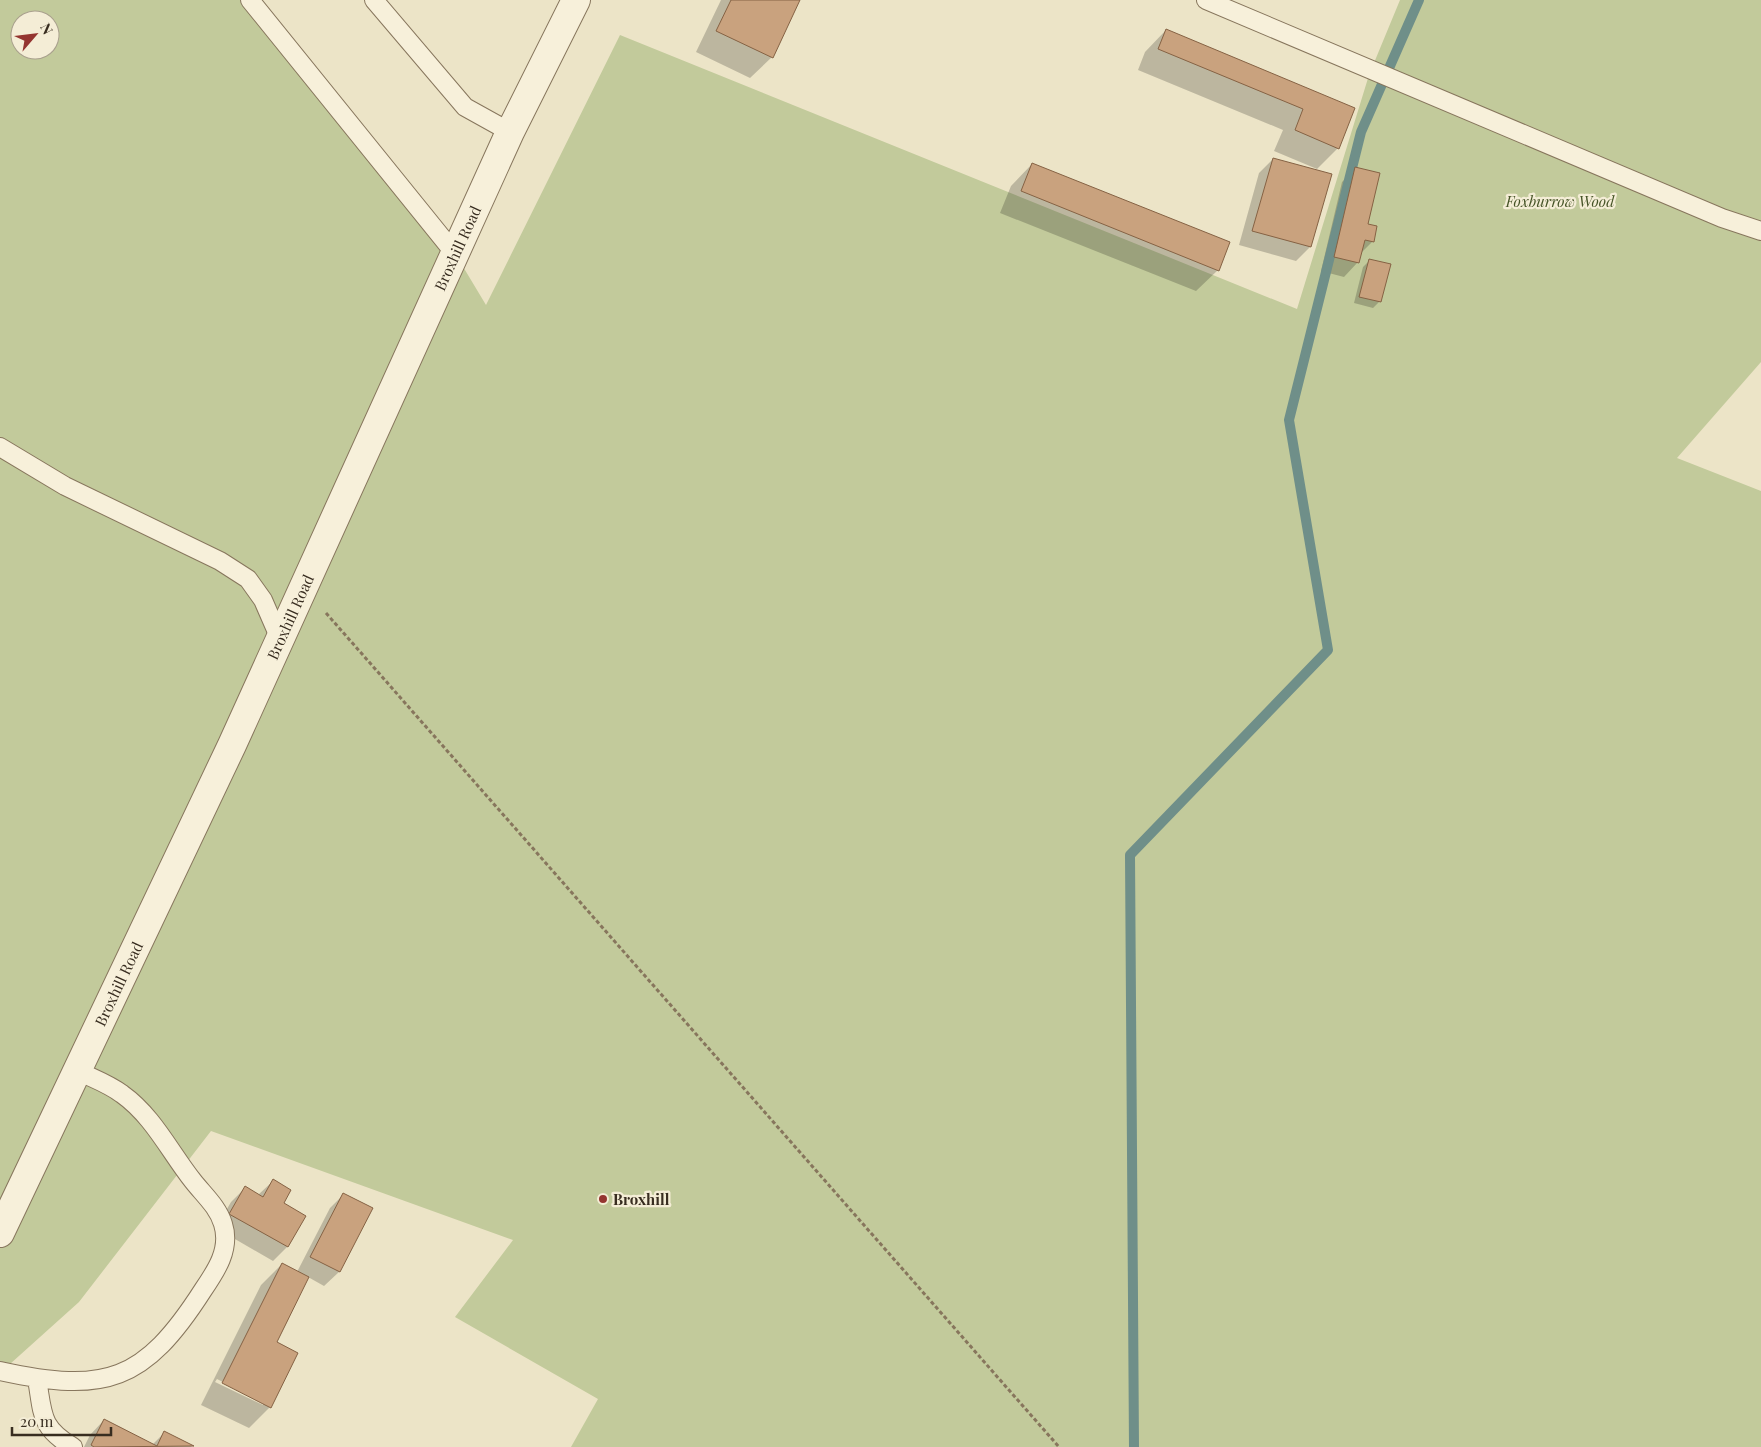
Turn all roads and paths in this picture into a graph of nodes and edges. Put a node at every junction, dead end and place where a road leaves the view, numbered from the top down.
1 (250, 0) edge
2 (374, 0) edge
3 (576, 0) edge
4 (1206, 0) edge
5 (510, 132) junction
6 (1761, 231) edge
7 (456, 255) junction
8 (0, 447) edge
9 (304, 588) junction
10 (280, 639) junction
11 (78, 1071) junction
12 (0, 1233) edge
13 (0, 1371) edge
14 (37, 1379) junction
15 (73, 1447) edge
16 (1059, 1447) edge

1 - 7 lane
2 - 5 lane
3 - 5 street, Broxhill Road
4 - 6 lane
5 - 7 street, Broxhill Road
7 - 9 street, Broxhill Road
8 - 10 lane
9 - 10 street, Broxhill Road
9 - 16 path
10 - 11 street, Broxhill Road
11 - 12 street, Broxhill Road
11 - 14 lane
13 - 14 lane
14 - 15 lane

